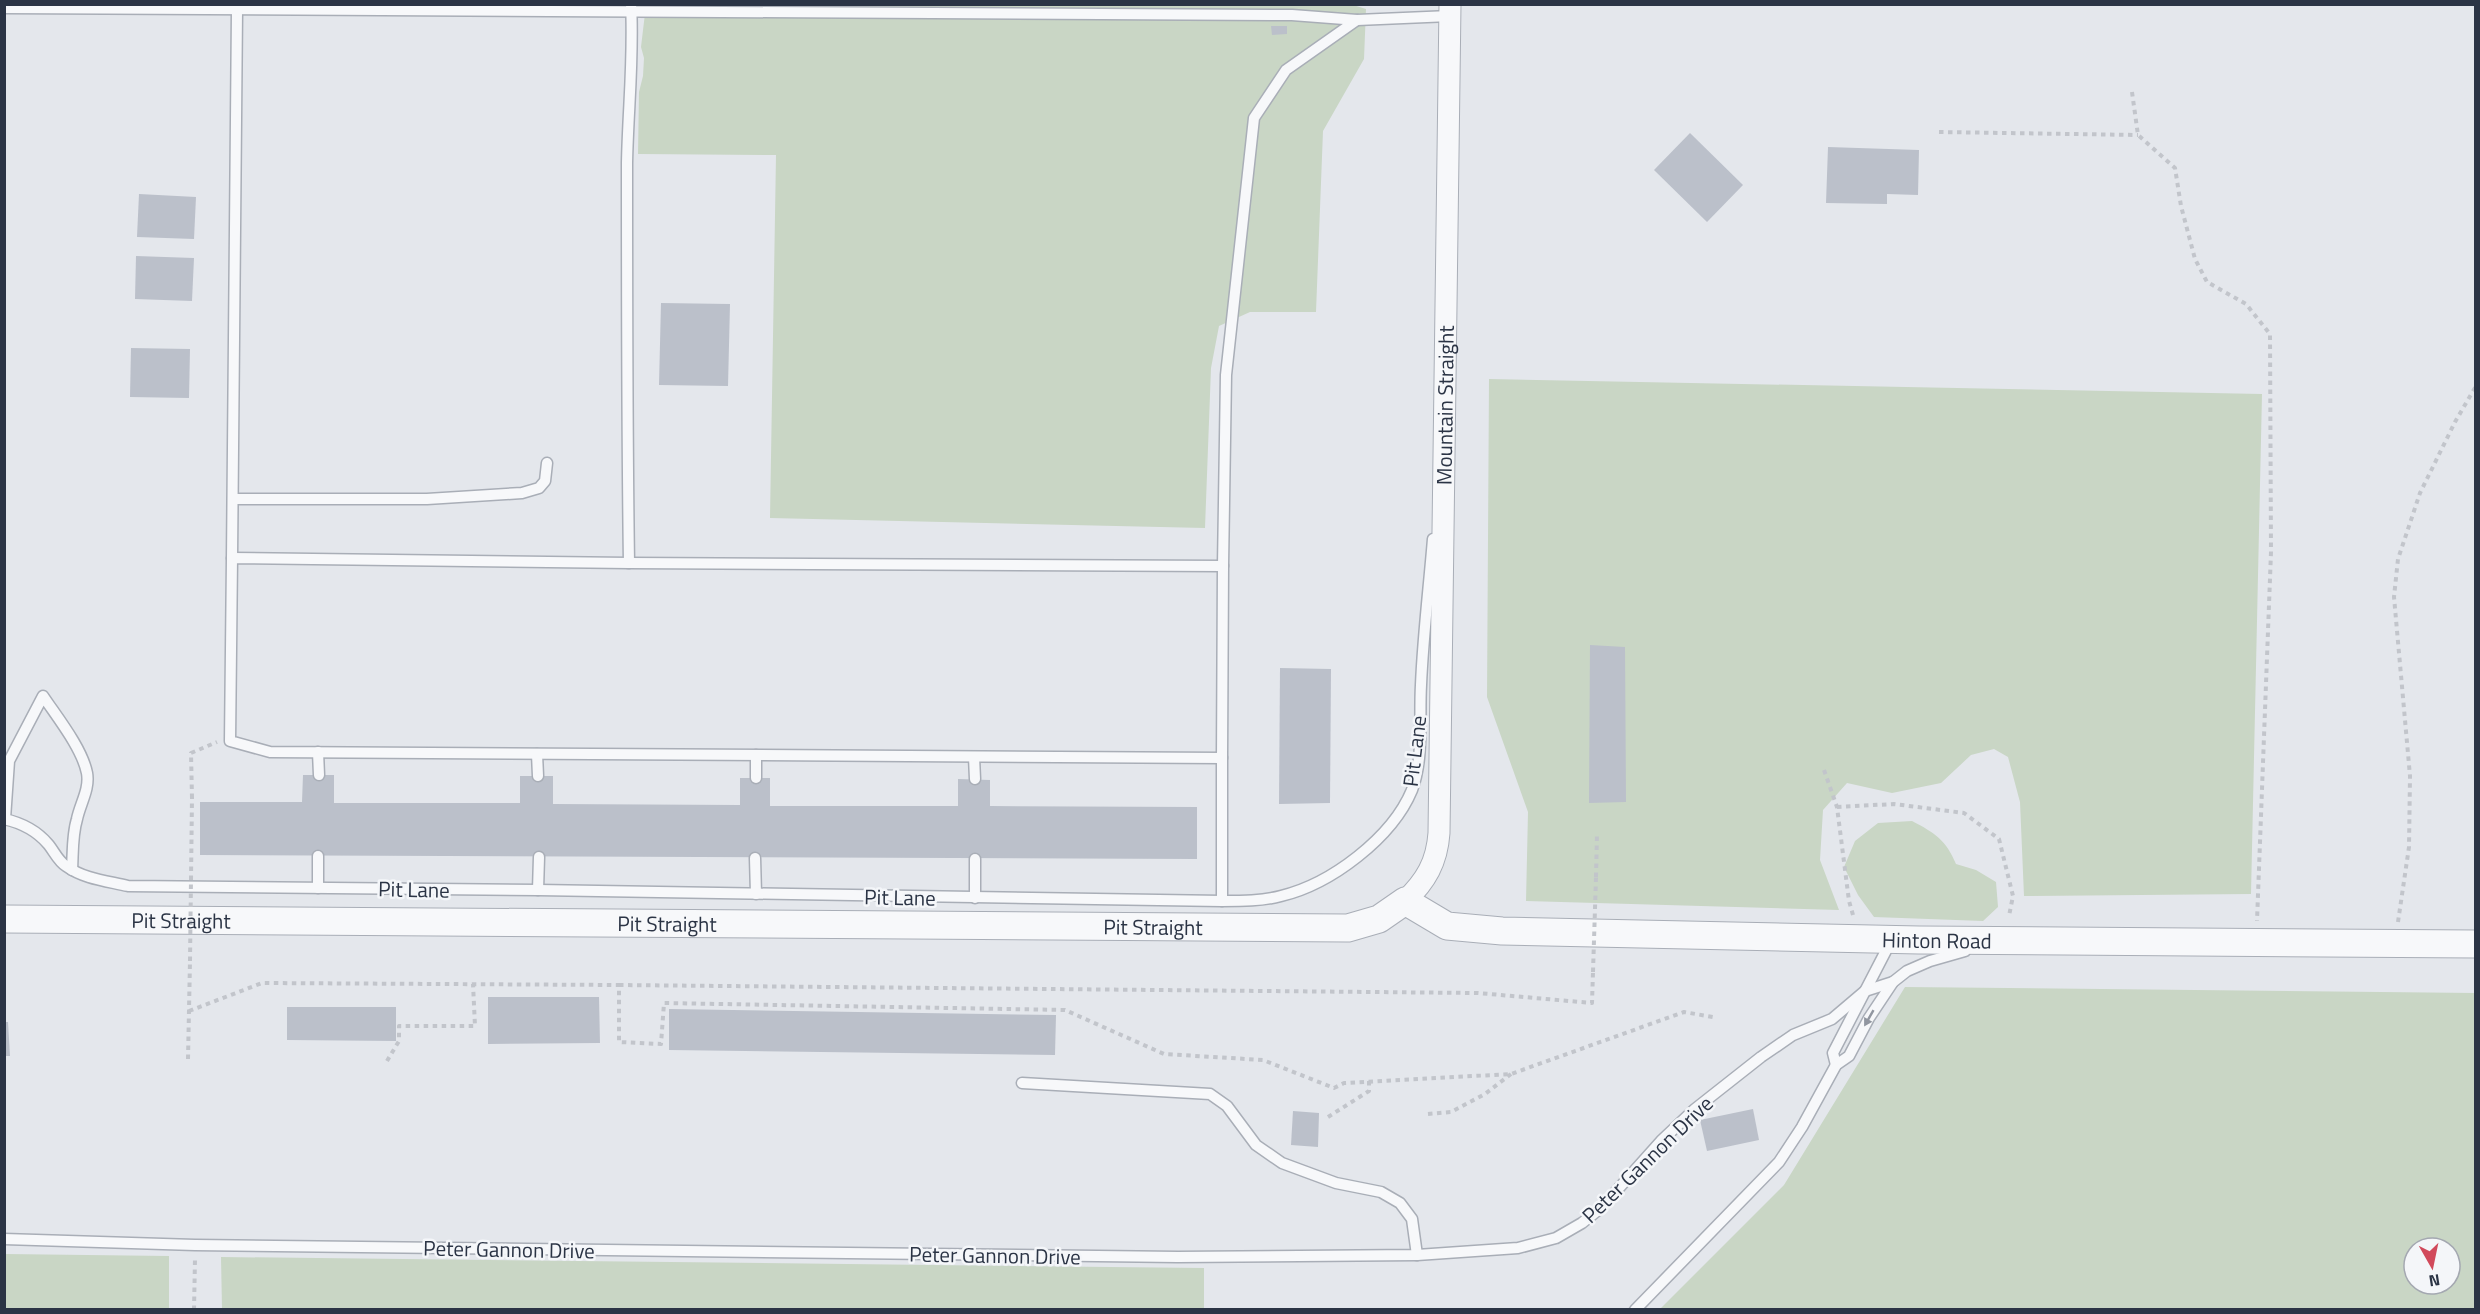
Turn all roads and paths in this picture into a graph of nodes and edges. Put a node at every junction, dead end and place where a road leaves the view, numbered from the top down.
1 (4, 8) edge
2 (631, 8) edge
3 (237, 10) junction
4 (1292, 10) edge
5 (1450, 10) edge
6 (1356, 20) junction
7 (2132, 92) dead end
8 (1939, 132) dead end
9 (2138, 135) junction
10 (2475, 386) edge
11 (1443, 428) junction
12 (547, 463) dead end
13 (233, 499) junction
14 (232, 558) junction
15 (629, 563) junction
16 (1223, 566) junction
17 (230, 741) junction
18 (318, 752) junction
19 (537, 754) junction
20 (756, 755) junction
21 (974, 758) junction
22 (1222, 758) junction
23 (1824, 770) dead end
24 (319, 775) dead end
25 (538, 776) dead end
26 (756, 778) dead end
27 (975, 779) dead end
28 (1837, 807) junction
29 (5, 819) edge
30 (1597, 834) dead end
31 (318, 856) dead end
32 (539, 857) dead end
33 (755, 858) dead end
34 (975, 859) dead end
35 (72, 870) junction
36 (318, 888) junction
37 (538, 890) junction
38 (756, 894) junction
39 (975, 898) junction
40 (1222, 901) junction
41 (1405, 901) junction
42 (4, 919) edge
43 (1860, 939) junction
44 (1892, 940) junction
45 (2005, 941) junction
46 (2256, 942) junction
47 (2394, 943) junction
48 (2475, 944) edge
49 (1893, 982) junction
50 (473, 984) junction
51 (618, 985) junction
52 (1865, 991) junction
53 (189, 1011) junction
54 (1713, 1017) dead end
55 (188, 1059) dead end
56 (387, 1061) dead end
57 (1836, 1065) junction
58 (1511, 1074) junction
59 (1369, 1081) junction
60 (1022, 1083) dead end
61 (1428, 1114) dead end
62 (1328, 1118) dead end
63 (4, 1239) edge
64 (195, 1245) junction
65 (1417, 1255) junction
66 (194, 1310) edge
67 (1635, 1310) edge

1 - 3 lane
2 - 3 lane
2 - 4 lane
2 - 15 lane
3 - 13 lane
4 - 6 lane
5 - 6 lane
5 - 11 street, Mountain Straight
6 - 16 lane
7 - 9 path
8 - 9 path
9 - 46 path
10 - 47 path
11 - 40 lane, Pit Lane
11 - 41 street, Mountain Straight
12 - 13 lane
13 - 14 lane
14 - 15 lane
14 - 17 lane
15 - 16 lane
16 - 22 lane
17 - 18 lane
17 - 53 path, bridge
18 - 19 lane
18 - 24 lane
19 - 20 lane
19 - 25 lane
20 - 21 lane
20 - 26 lane
21 - 22 lane
21 - 27 lane
22 - 40 lane
23 - 28 path
28 - 43 path
28 - 45 path
29 - 35 lane, Pit Lane
29 - 35 lane
30 - 51 path, bridge
31 - 36 lane
32 - 37 lane
33 - 38 lane
34 - 39 lane
35 - 36 lane, Pit Lane
36 - 37 lane, Pit Lane
37 - 38 lane, Pit Lane
38 - 39 lane, Pit Lane
39 - 40 lane, Pit Lane
41 - 42 street, Pit Straight
41 - 43 street, Hinton Road
43 - 44 street, Hinton Road
44 - 45 street, Hinton Road
44 - 52 lane
45 - 46 street, Hinton Road
45 - 49 lane
46 - 47 street, Hinton Road
47 - 48 street, Hinton Road
49 - 52 lane, Peter Gannon Drive
49 -> 57 lane
50 - 51 path
50 - 53 path
50 - 56 path
51 - 59 path
52 - 57 lane
52 - 65 lane, Peter Gannon Drive
53 - 55 path
54 - 58 path
57 - 67 lane
58 - 59 path
58 - 61 path
59 - 62 path
60 - 65 lane
63 - 64 lane, Peter Gannon Drive
64 - 65 lane, Peter Gannon Drive
64 - 66 path

